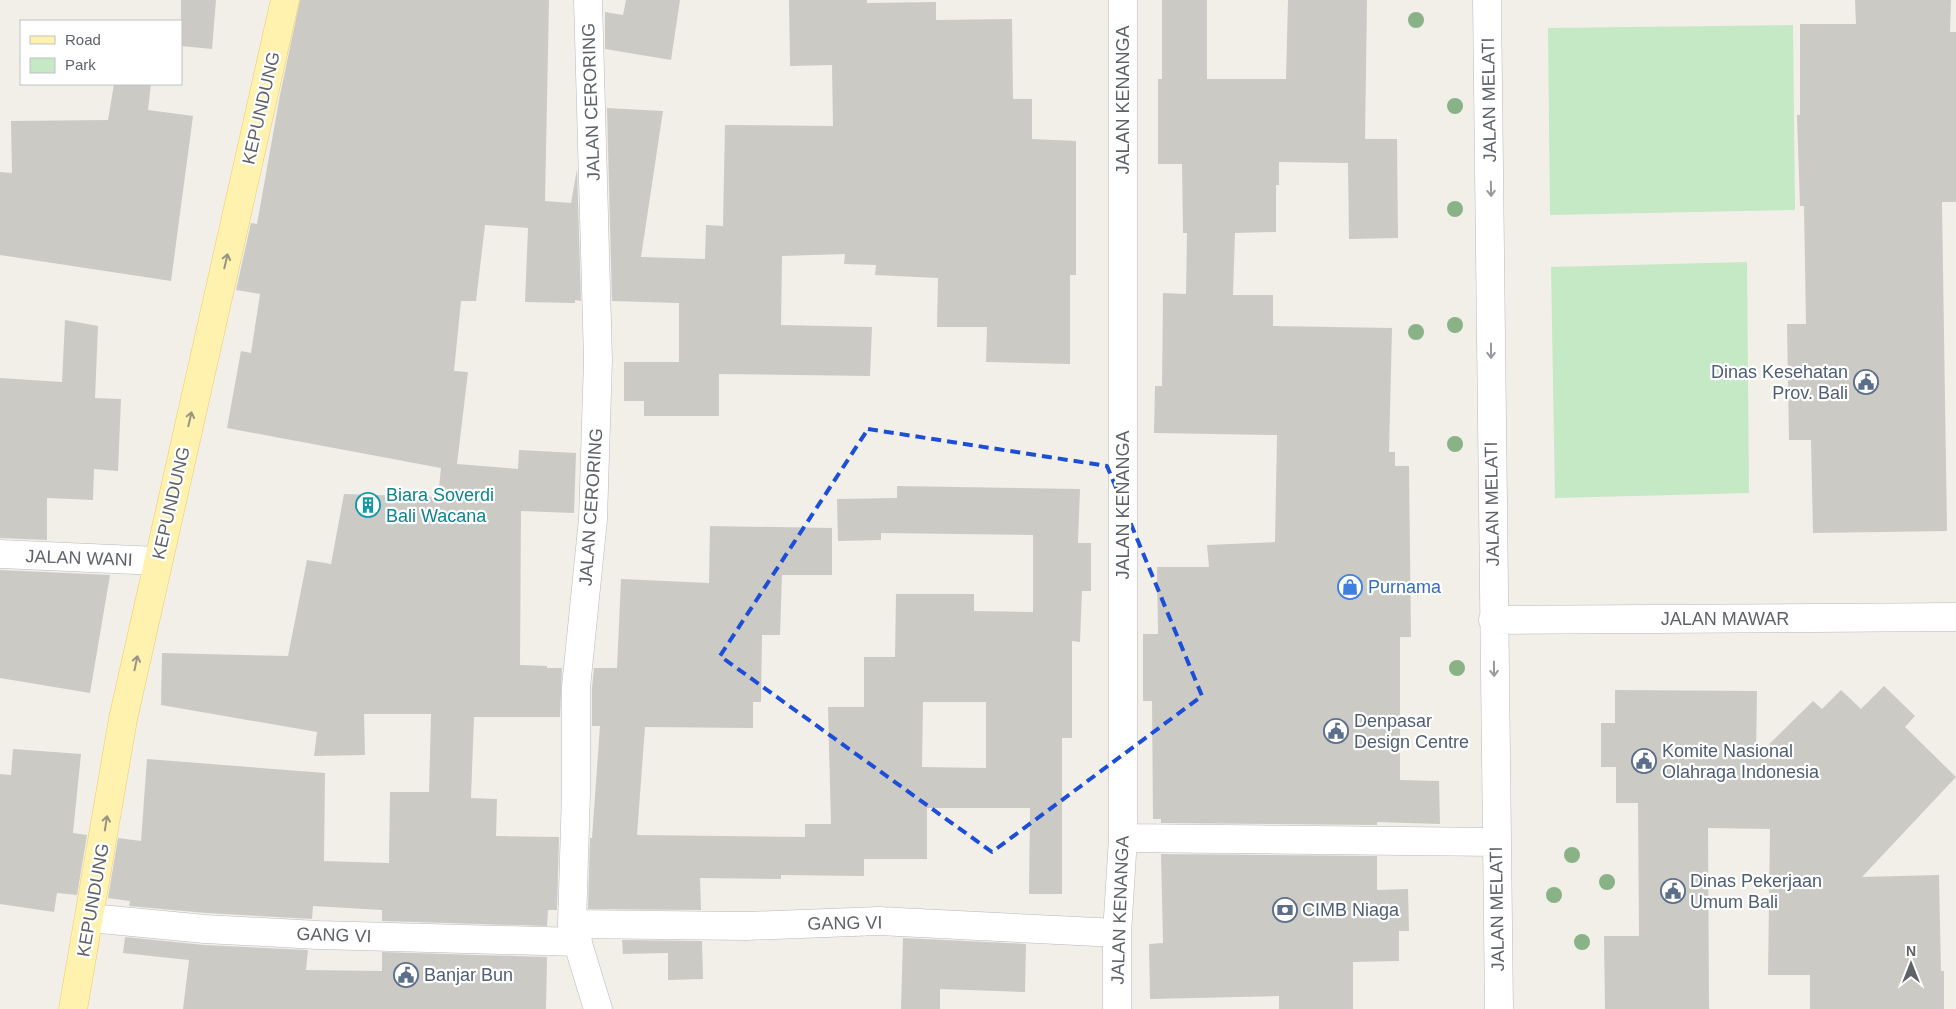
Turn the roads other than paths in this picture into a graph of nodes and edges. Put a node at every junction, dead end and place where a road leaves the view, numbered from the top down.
1 (285, 0) edge
2 (588, 0) edge
3 (1122, 0) edge
4 (1487, 0) edge
5 (0, 554) edge
6 (158, 561) junction
7 (1956, 617) edge
8 (1494, 620) junction
9 (1123, 838) junction
10 (1495, 842) junction
11 (90, 918) junction
12 (575, 933) junction
13 (1117, 933) junction
14 (73, 1009) edge
15 (598, 1009) edge
16 (1117, 1009) edge
17 (1498, 1009) edge

6 -> 1 main road, KEPUNDUNG
2 - 12 street, JALAN CERORING
3 - 9 street, JALAN KENANGA
4 -> 8 street, JALAN MELATI
5 - 6 street, JALAN WANI
11 -> 6 main road, KEPUNDUNG
7 - 8 street, JALAN MAWAR
8 -> 10 street, JALAN MELATI
9 - 10 street
9 - 13 street, JALAN KENANGA
10 - 17 street, JALAN MELATI
11 - 12 street, GANG VI
11 - 14 main road, KEPUNDUNG
12 - 13 street, GANG VI
12 - 15 street, JALAN CERORING
13 - 16 street, JALAN KENANGA

